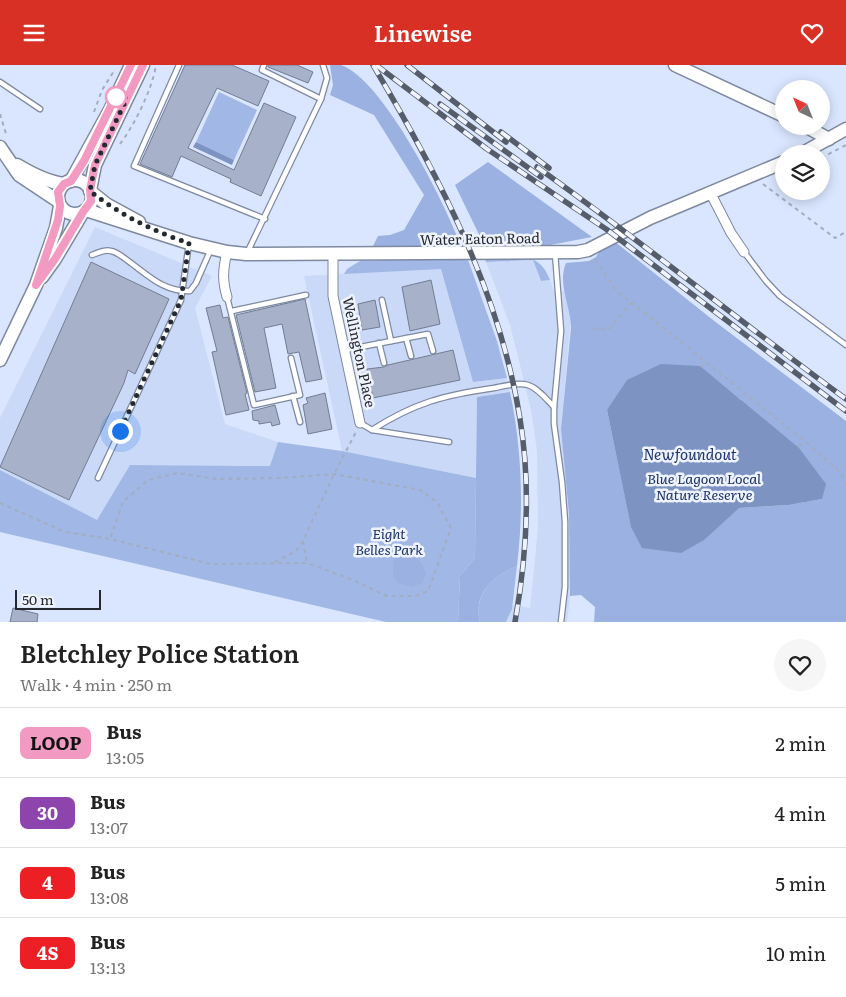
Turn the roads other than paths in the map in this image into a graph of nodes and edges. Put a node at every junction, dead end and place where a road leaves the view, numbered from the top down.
1 (131, 65) edge
2 (143, 65) edge
3 (179, 65) edge
4 (264, 65) edge
5 (323, 65) edge
6 (675, 65) edge
7 (0, 82) edge
8 (321, 99) junction
9 (40, 109) dead end
10 (775, 112) edge
11 (846, 129) edge
12 (822, 135) edge
13 (829, 139) junction
14 (4, 142) edge
15 (818, 145) edge
16 (11, 162) junction
17 (775, 166) edge
18 (68, 182) junction
19 (90, 191) junction
20 (711, 194) junction
21 (59, 203) junction
22 (84, 211) junction
23 (265, 219) junction
24 (161, 234) junction
25 (189, 243) junction
26 (211, 249) junction
27 (227, 252) junction
28 (744, 252) joint
29 (555, 253) junction
30 (246, 254) junction
31 (92, 255) dead end
32 (333, 255) junction
33 (36, 285) junction
34 (182, 291) junction
35 (306, 295) dead end
36 (227, 297) joint
37 (382, 300) dead end
38 (232, 311) junction
39 (406, 338) junction
40 (391, 341) junction
41 (379, 343) junction
42 (846, 345) edge
43 (345, 350) junction
44 (433, 351) dead end
45 (411, 356) dead end
46 (291, 358) dead end
47 (0, 360) edge
48 (384, 363) dead end
49 (294, 396) junction
50 (554, 407) junction
51 (300, 422) dead end
52 (360, 423) joint
53 (372, 430) junction
54 (449, 442) dead end
55 (98, 478) dead end
56 (561, 622) edge

1 - 18 street
2 - 19 street
3 - 23 lane
4 - 8 lane
5 - 8 lane
6 - 10 street
7 - 9 lane
8 - 23 lane
11 - 13 street
12 - 13 street
13 - 15 street
14 - 16 street
16 - 18 street
16 - 21 street
17 - 20 street, Water Eaton Road
18 - 19 street
18 - 21 street
19 - 22 street
19 - 24 street, Water Eaton Road
20 - 28 street
20 - 29 street, Water Eaton Road
21 - 22 street
21 - 33 street
22 - 24 street, Water Eaton Road
22 - 33 street
23 - 30 lane
24 - 25 street, Water Eaton Road
25 - 26 street, Water Eaton Road
25 - 34 lane
26 - 27 street, Water Eaton Road
26 - 34 lane
27 - 30 street, Water Eaton Road
27 - 36 street
28 - 42 lane
29 - 32 street, Water Eaton Road
29 - 50 lane
30 - 32 street, Water Eaton Road
31 - 34 lane
32 - 43 street, Wellington Place
33 - 47 street
34 - 55 lane
35 - 38 lane
36 - 38 lane
37 - 40 lane
38 - 49 lane
39 - 40 lane
39 - 44 lane
39 - 45 lane
40 - 41 lane
41 - 43 lane
41 - 48 lane
43 - 52 street, Wellington Place
46 - 49 lane
49 - 51 lane
50 - 53 lane
50 - 56 lane
52 - 53 lane, Wellington Place
53 - 54 lane, Wellington Place

